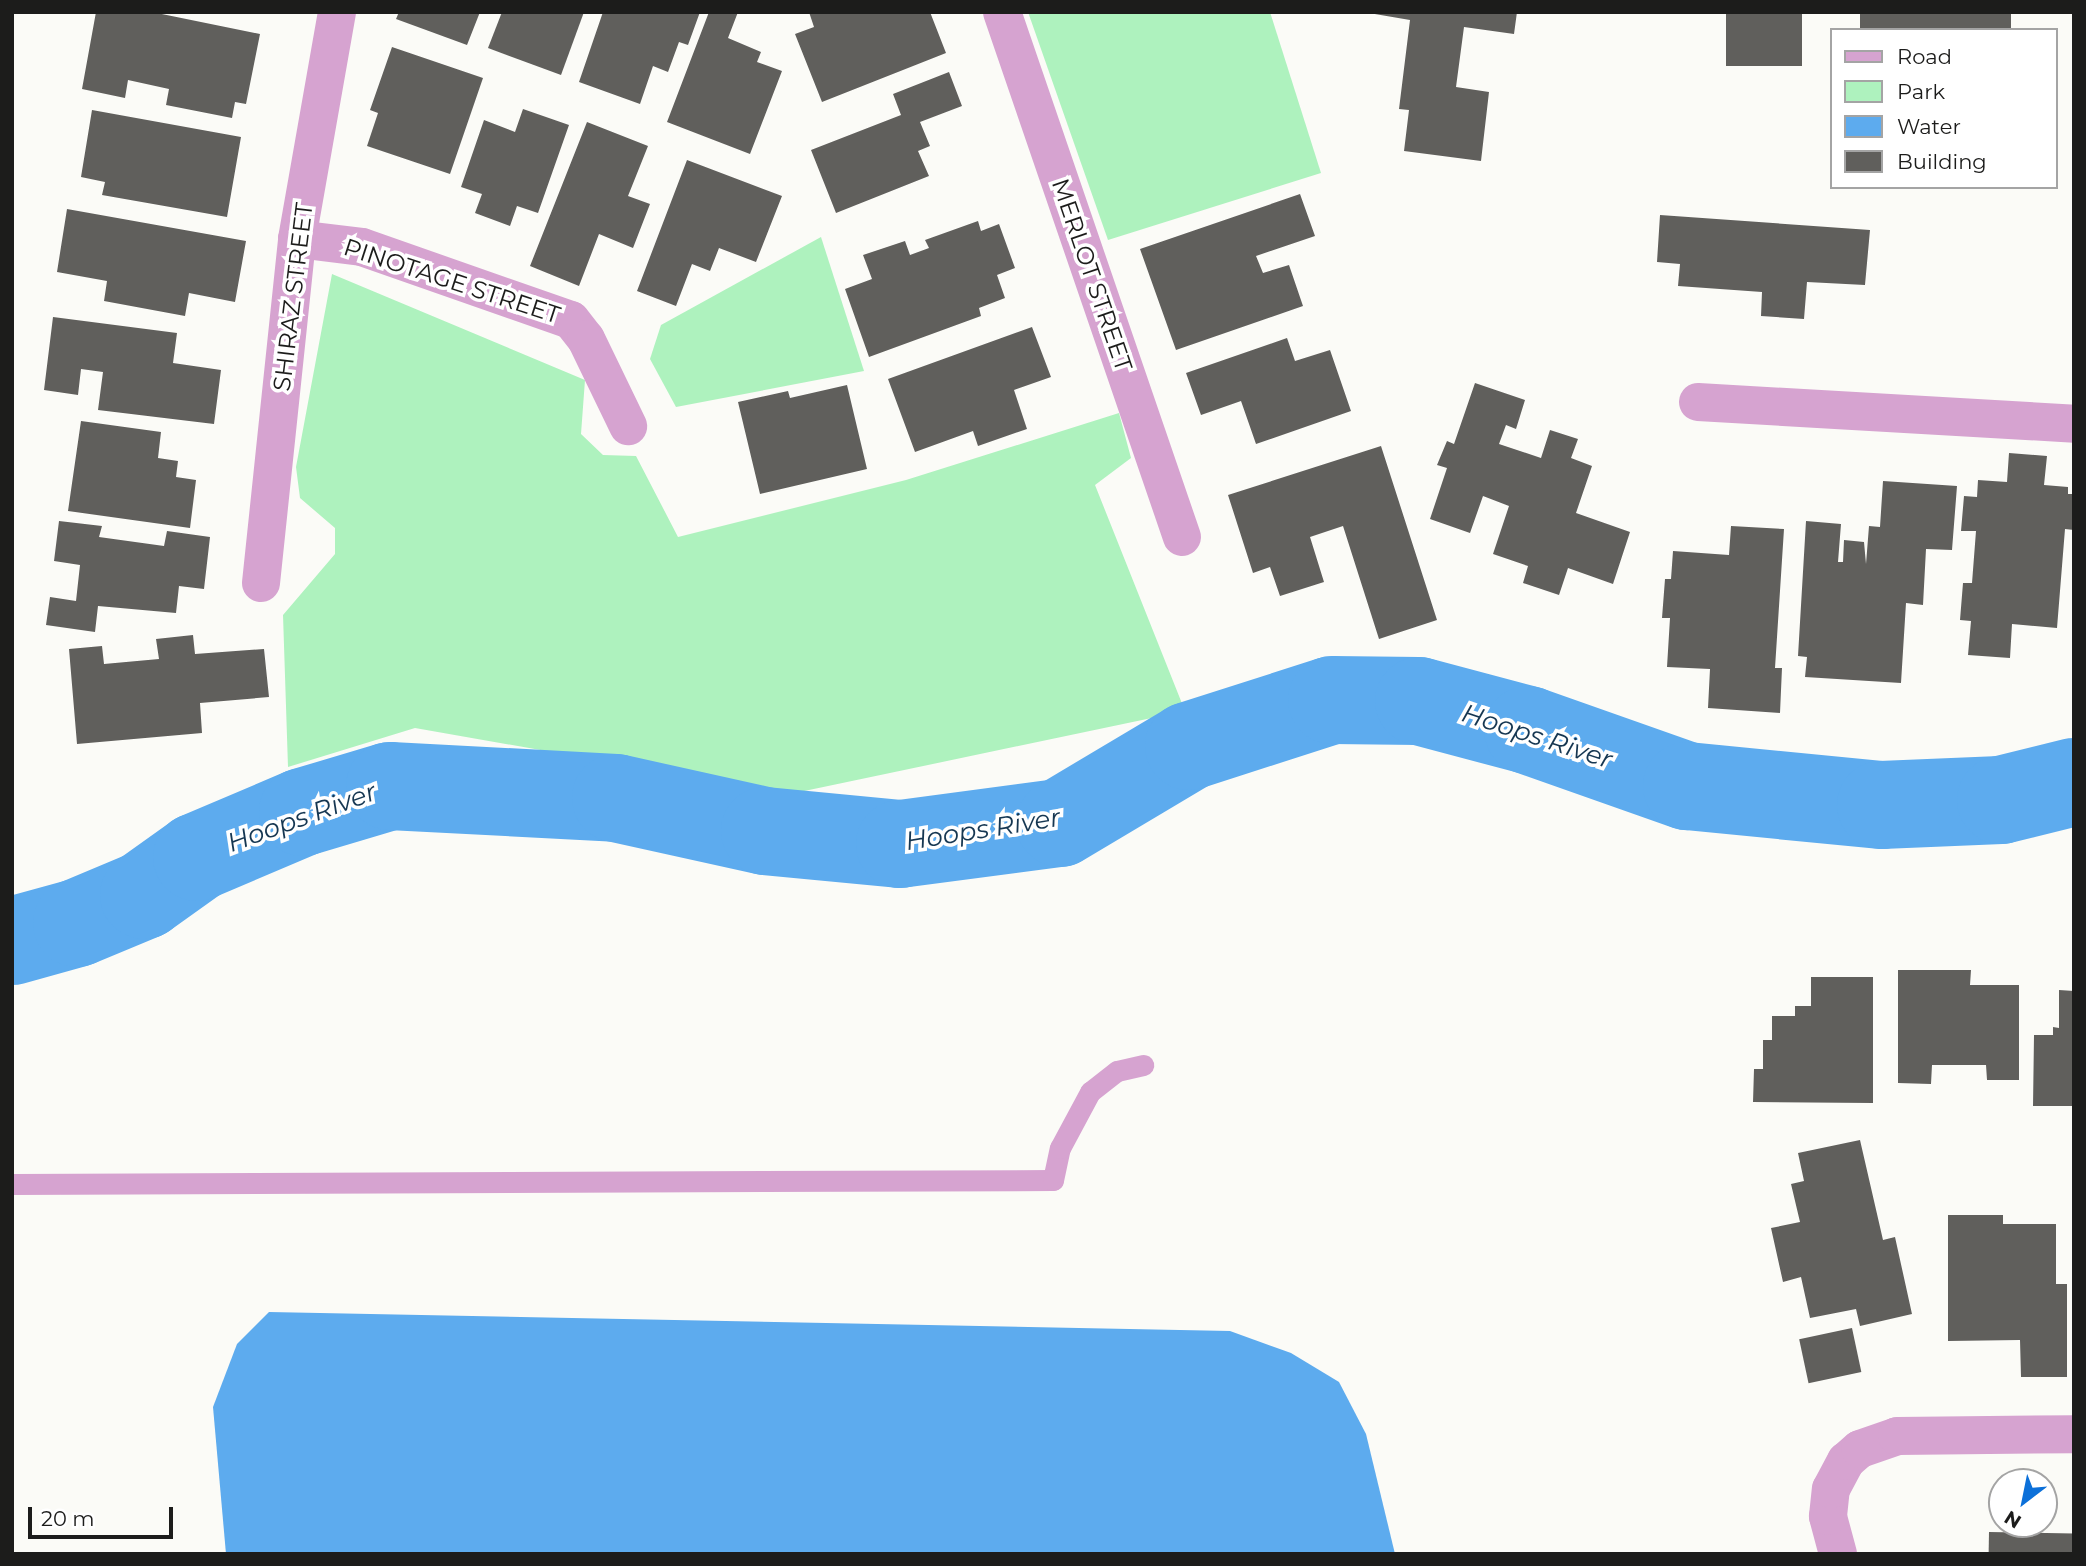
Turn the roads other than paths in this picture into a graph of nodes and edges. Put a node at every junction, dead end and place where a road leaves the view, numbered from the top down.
1 (337, 12) edge
2 (1002, 12) edge
3 (297, 239) junction
4 (1698, 402) dead end
5 (2074, 424) edge
6 (628, 426) dead end
7 (1181, 537) dead end
8 (261, 583) dead end
9 (1143, 1065) dead end
10 (12, 1184) edge
11 (2074, 1434) edge
12 (1838, 1554) edge

1 - 3 street, SHIRAZ STREET
2 - 7 street, MERLOT STREET
3 - 6 street, PINOTAGE STREET
3 - 8 street, SHIRAZ STREET
4 - 5 street
9 - 10 lane
11 - 12 street

